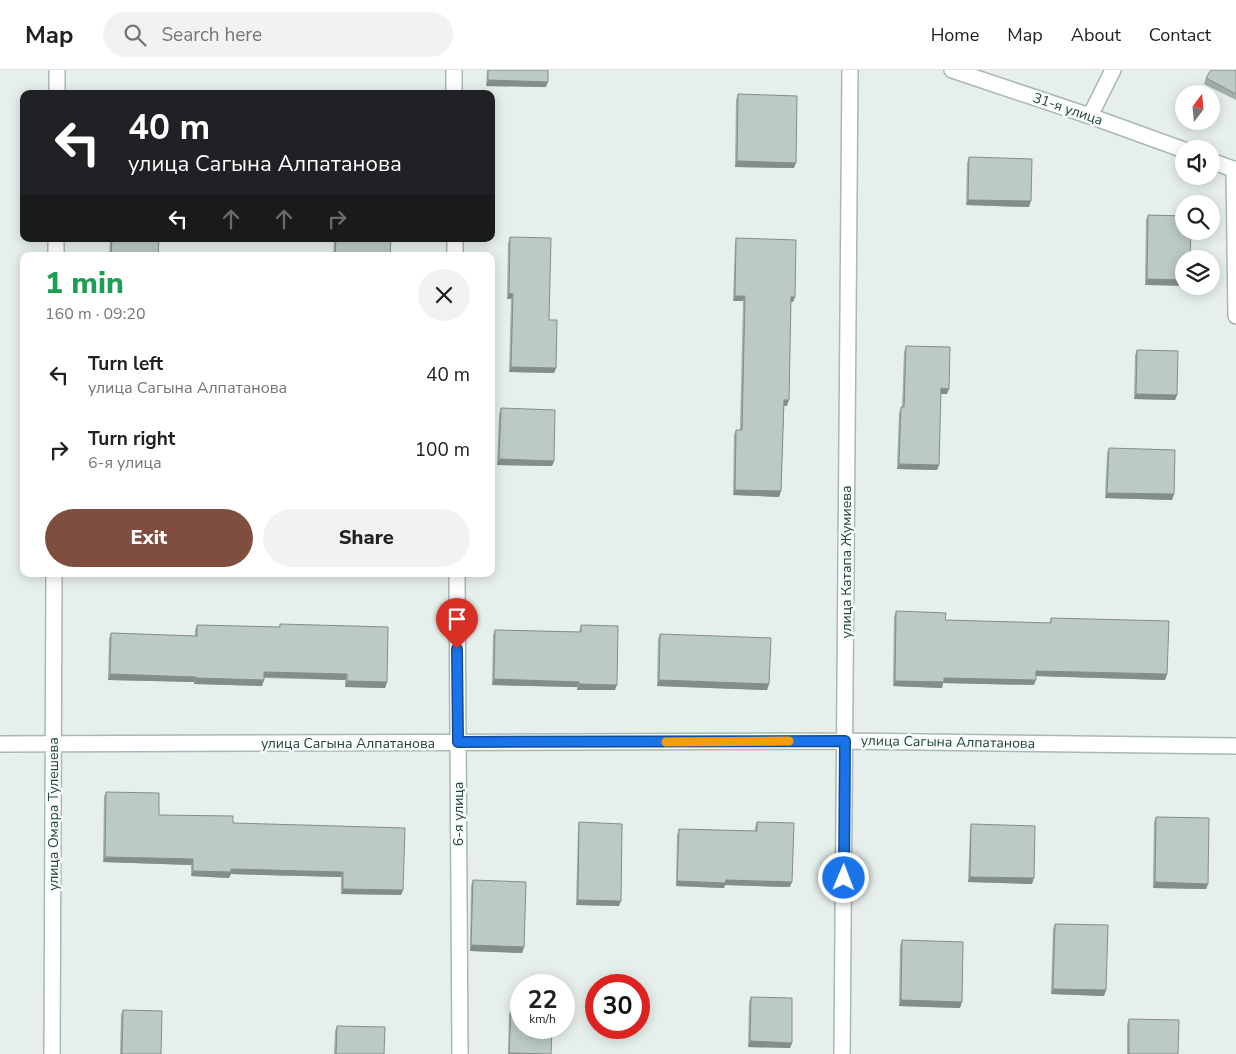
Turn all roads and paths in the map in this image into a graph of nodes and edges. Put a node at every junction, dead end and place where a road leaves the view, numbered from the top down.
1 (57, 70) edge
2 (454, 70) edge
3 (850, 70) edge
4 (952, 70) edge
5 (1113, 70) edge
6 (57, 90) edge
7 (454, 90) edge
8 (1090, 116) junction
9 (1175, 147) edge
10 (1220, 163) edge
11 (1235, 169) edge
12 (1236, 316) edge
13 (54, 577) edge
14 (457, 577) edge
15 (845, 741) junction
16 (458, 742) junction
17 (0, 744) edge
18 (53, 744) junction
19 (1236, 746) edge
20 (52, 1054) edge
21 (460, 1054) edge
22 (842, 1054) edge

1 - 6 street
2 - 7 street
3 - 15 street, улица Катапа Жумиева
4 - 8 street, 31-я улица
5 - 8 street
8 - 9 street, 31-я улица
10 - 11 street
11 - 12 street
13 - 18 street, улица Омара Тулешева
14 - 16 street, 6-я улица
15 - 16 street, улица Сагына Алпатанова
15 - 19 street, улица Сагына Алпатанова
15 - 22 street, улица Катапа Жумиева
16 - 18 street, улица Сагына Алпатанова
16 - 21 street, 6-я улица
17 - 18 street, улица Сагына Алпатанова
18 - 20 street, улица Омара Тулешева

